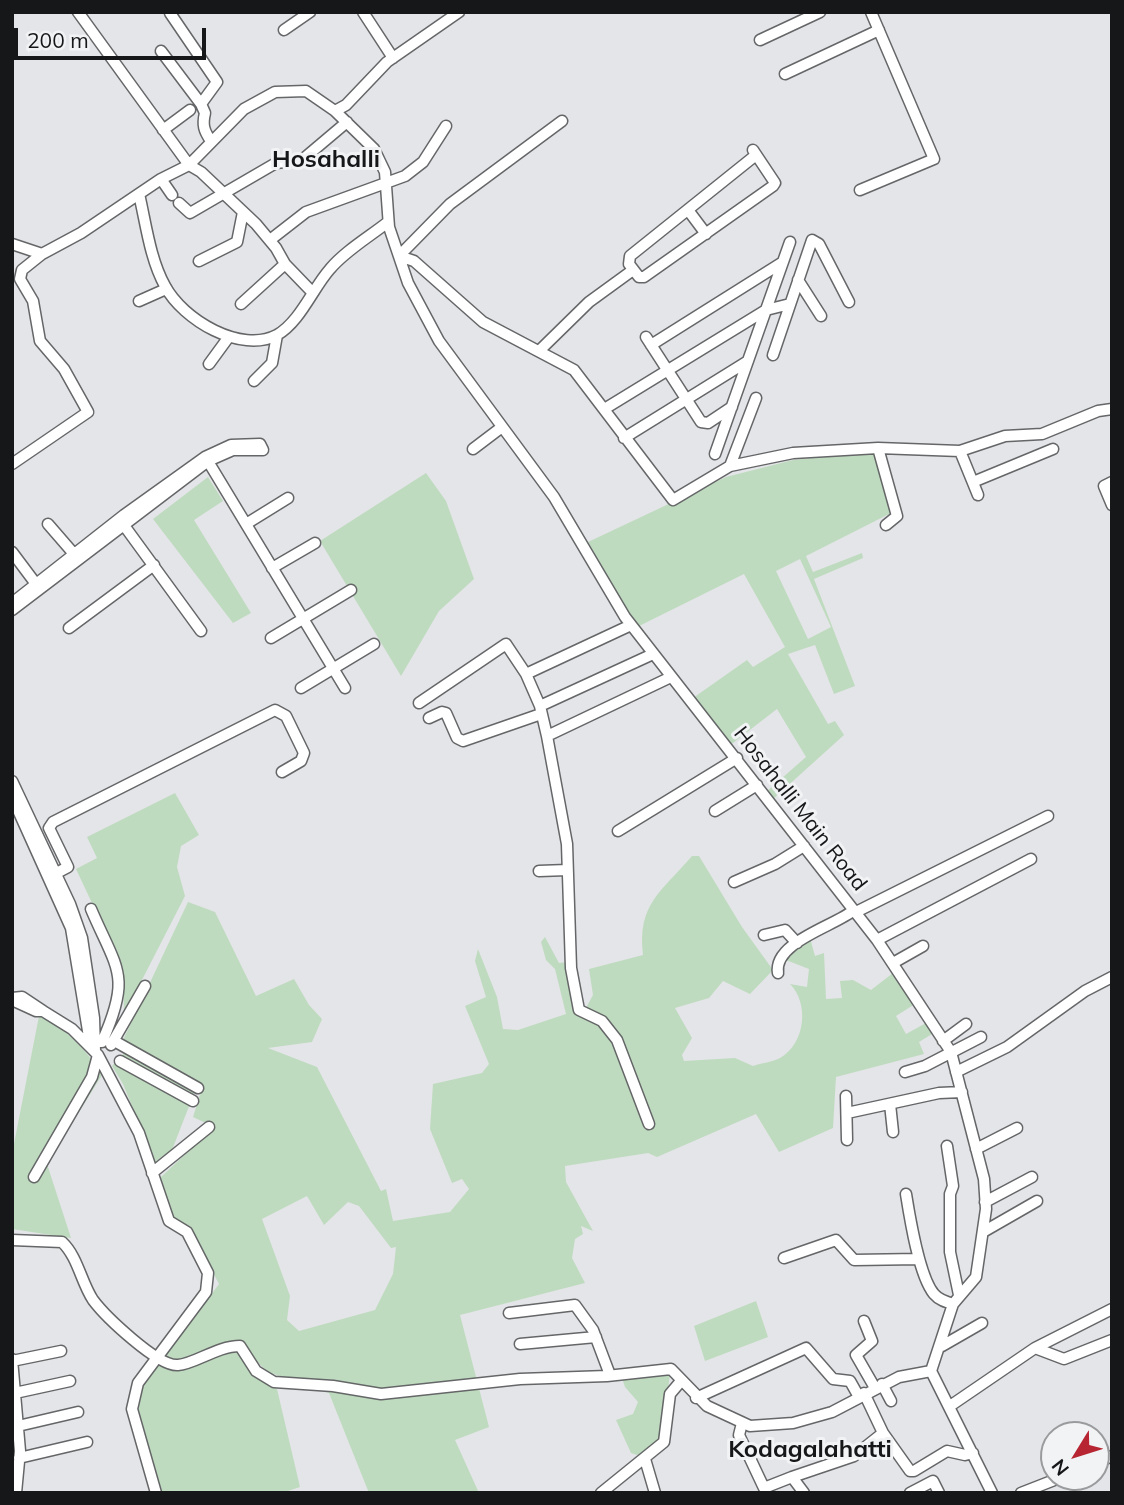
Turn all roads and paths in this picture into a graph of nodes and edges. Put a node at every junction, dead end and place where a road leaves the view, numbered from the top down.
1 (78, 12) edge
2 (310, 12) edge
3 (363, 12) edge
4 (460, 12) edge
5 (820, 12) edge
6 (871, 12) edge
7 (170, 13) edge
8 (284, 30) dead end
9 (879, 30) junction
10 (760, 40) dead end
11 (162, 51) dead end
12 (393, 58) junction
13 (785, 74) dead end
14 (201, 104) junction
15 (190, 110) dead end
16 (335, 111) junction
17 (562, 121) dead end
18 (347, 122) junction
19 (446, 126) dead end
20 (163, 130) junction
21 (211, 141) junction
22 (189, 164) junction
23 (161, 179) junction
24 (385, 186) junction
25 (860, 190) dead end
26 (224, 193) junction
27 (139, 194) junction
28 (688, 210) junction
29 (243, 212) junction
30 (388, 222) junction
31 (706, 234) junction
32 (270, 240) junction
33 (790, 242) dead end
34 (12, 244) edge
35 (42, 254) junction
36 (399, 256) junction
37 (200, 261) dead end
38 (783, 262) junction
39 (285, 264) junction
40 (633, 270) junction
41 (798, 280) junction
42 (166, 289) junction
43 (313, 293) junction
44 (139, 301) dead end
45 (849, 302) dead end
46 (242, 304) dead end
47 (790, 304) junction
48 (766, 310) junction
49 (821, 316) dead end
50 (277, 335) junction
51 (228, 338) junction
52 (539, 351) junction
53 (773, 355) dead end
54 (748, 361) junction
55 (209, 364) dead end
56 (668, 372) junction
57 (254, 381) dead end
58 (756, 398) dead end
59 (685, 400) junction
60 (732, 407) junction
61 (606, 408) junction
62 (1112, 410) edge
63 (747, 424) junction
64 (502, 428) junction
65 (624, 438) junction
66 (261, 447) dead end
67 (878, 447) junction
68 (472, 449) dead end
69 (1054, 449) dead end
70 (960, 451) junction
71 (716, 454) dead end
72 (206, 459) junction
73 (12, 464) edge
74 (730, 466) junction
75 (973, 482) junction
76 (1112, 482) edge
77 (978, 495) dead end
78 (288, 498) dead end
79 (1112, 505) edge
80 (48, 524) dead end
81 (123, 524) junction
82 (246, 524) junction
83 (886, 525) dead end
84 (315, 543) dead end
85 (12, 552) edge
86 (74, 554) junction
87 (153, 565) junction
88 (272, 568) junction
89 (36, 584) junction
90 (351, 590) dead end
91 (12, 603) edge
92 (12, 610) edge
93 (303, 618) junction
94 (631, 625) junction
95 (69, 628) dead end
96 (201, 631) dead end
97 (271, 638) dead end
98 (374, 644) dead end
99 (653, 654) junction
100 (333, 669) junction
101 (526, 674) junction
102 (671, 677) junction
103 (301, 688) dead end
104 (345, 688) dead end
105 (419, 703) dead end
106 (541, 710) junction
107 (429, 718) dead end
108 (547, 736) junction
109 (737, 758) junction
110 (282, 772) dead end
111 (12, 781) edge
112 (757, 785) junction
113 (12, 797) edge
114 (715, 811) dead end
115 (1048, 816) dead end
116 (618, 831) dead end
117 (804, 846) junction
118 (1031, 859) dead end
119 (567, 870) junction
120 (539, 871) dead end
121 (52, 876) junction
122 (734, 882) dead end
123 (91, 909) dead end
124 (855, 911) junction
125 (764, 935) dead end
126 (877, 940) junction
127 (797, 943) junction
128 (923, 946) dead end
129 (893, 963) junction
130 (778, 973) dead end
131 (1112, 977) edge
132 (145, 986) dead end
133 (12, 999) edge
134 (967, 1024) dead end
135 (981, 1037) dead end
136 (943, 1041) junction
137 (116, 1042) junction
138 (96, 1048) junction
139 (951, 1052) junction
140 (120, 1061) dead end
141 (905, 1072) dead end
142 (956, 1072) junction
143 (198, 1088) dead end
144 (962, 1092) junction
145 (846, 1096) dead end
146 (194, 1101) dead end
147 (890, 1104) junction
148 (847, 1113) junction
149 (649, 1124) dead end
150 (209, 1127) dead end
151 (1017, 1128) dead end
152 (893, 1132) dead end
153 (847, 1140) dead end
154 (947, 1146) dead end
155 (976, 1149) junction
156 (152, 1173) junction
157 (34, 1177) dead end
158 (1031, 1177) dead end
159 (906, 1194) dead end
160 (1037, 1201) dead end
161 (985, 1202) junction
162 (983, 1232) junction
163 (12, 1240) edge
164 (784, 1258) dead end
165 (919, 1259) junction
166 (956, 1300) junction
167 (1112, 1309) edge
168 (509, 1313) dead end
169 (864, 1321) dead end
170 (982, 1323) dead end
171 (596, 1337) junction
172 (1112, 1340) edge
173 (520, 1344) dead end
174 (941, 1346) junction
175 (1034, 1348) junction
176 (61, 1351) dead end
177 (158, 1356) junction
178 (12, 1360) edge
179 (931, 1371) junction
180 (610, 1375) junction
181 (70, 1381) dead end
182 (681, 1381) junction
183 (878, 1386) junction
184 (15, 1393) junction
185 (862, 1395) junction
186 (696, 1398) junction
187 (891, 1401) dead end
188 (950, 1406) junction
189 (78, 1412) dead end
190 (742, 1423) junction
191 (18, 1426) junction
192 (883, 1433) junction
193 (87, 1441) dead end
194 (973, 1453) junction
195 (19, 1458) junction
196 (645, 1460) junction
197 (910, 1471) junction
198 (792, 1477) junction
199 (1040, 1486) edge
200 (915, 1490) edge
201 (16, 1493) edge
202 (156, 1493) edge
203 (601, 1493) edge
204 (655, 1493) edge
205 (804, 1493) edge
206 (940, 1493) edge
207 (992, 1493) edge
208 (1021, 1493) edge

1 - 20 street
2 - 8 street
3 - 12 street
4 - 12 street
5 - 10 street
6 - 9 street
7 - 14 street
9 - 13 street
9 - 25 street
11 - 14 street
12 - 16 street
14 - 21 street
15 - 20 street
16 - 18 street, Hosahalli Main Road
16 - 21 street, Hosahalli Main Road
17 - 36 street
18 - 24 street, Hosahalli Main Road
18 - 26 street
19 - 24 street
20 - 22 street
21 - 22 street, Hosahalli Main Road
22 - 23 street, Hosahalli Main Road
22 - 26 street
23 - 26 street
23 - 27 street, Hosahalli Main Road
24 - 30 street, Hosahalli Main Road
24 - 32 street
26 - 29 street
27 - 35 street, Hosahalli Main Road
27 - 42 street
28 - 31 street
28 - 31 street
28 - 40 street
29 - 32 street
29 - 37 street
30 - 36 street, Hosahalli Main Road
30 - 43 street
31 - 40 street
32 - 39 street
33 - 38 street
34 - 35 street
35 - 73 street
36 - 52 street
36 - 64 street, Hosahalli Main Road
38 - 48 street
38 - 56 street
39 - 43 street
39 - 46 street
40 - 52 street
41 - 45 street
41 - 47 street
41 - 49 street
42 - 44 street
42 - 51 street
43 - 50 street
47 - 48 street
47 - 53 street
48 - 54 street
48 - 56 street
50 - 51 street
50 - 57 street
51 - 55 street
52 - 61 street
54 - 59 street
54 - 60 street
56 - 59 street
56 - 61 street
58 - 63 street
59 - 60 street
59 - 65 street
60 - 63 street
60 - 71 street
61 - 65 street
62 - 70 street
63 - 74 street
64 - 68 street
64 - 94 street, Hosahalli Main Road
65 - 74 street
66 - 72 street
67 - 70 street
67 - 74 street
67 - 83 street
69 - 75 street
70 - 75 street
72 - 81 street
72 - 82 street
72 - 86 street
75 - 77 street
76 - 79 street
78 - 82 street
80 - 86 street
81 - 87 street
81 - 92 street
82 - 88 street
84 - 88 street
85 - 89 street
86 - 89 street
87 - 95 street
87 - 96 street
88 - 93 street
89 - 91 street
90 - 93 street
93 - 97 street
93 - 100 street
94 - 99 street, Hosahalli Main Road
94 - 101 street
98 - 100 street
99 - 102 street, Hosahalli Main Road
99 - 106 street
100 - 103 street
100 - 104 street
101 - 105 street
101 - 106 street
102 - 108 street
102 - 109 street, Hosahalli Main Road
106 - 107 street
106 - 108 street
108 - 119 street
109 - 112 street, Hosahalli Main Road
109 - 116 street
110 - 121 street
111 - 121 street
112 - 114 street
112 - 117 street, Hosahalli Main Road
113 - 121 street
115 - 124 street
117 - 122 street
117 - 124 street, Hosahalli Main Road
118 - 126 street
119 - 120 street
119 - 149 street
121 - 138 street
123 - 138 street
124 - 126 street, Hosahalli Main Road
124 - 127 street
125 - 127 street
126 - 129 street, Hosahalli Main Road
127 - 130 street
128 - 129 street
129 - 136 street, Hosahalli Main Road
131 - 142 street
132 - 137 street
133 - 138 street
134 - 136 street
135 - 139 street
136 - 139 street, Hosahalli Main Road
137 - 138 street
137 - 143 street
138 - 156 street
138 - 157 street
139 - 141 street
139 - 142 street, Hosahalli Main Road
140 - 146 street
142 - 144 street, Hosahalli Main Road
144 - 147 street
144 - 155 street, Hosahalli Main Road
145 - 148 street
147 - 148 street
147 - 152 street
148 - 153 street
150 - 156 street
151 - 155 street
154 - 166 street
155 - 161 street, Hosahalli Main Road
156 - 177 street
158 - 161 street
159 - 165 street
160 - 162 street
161 - 162 street, Hosahalli Main Road
162 - 166 street, Hosahalli Main Road
163 - 177 street
164 - 165 street
165 - 166 street
166 - 174 street, Hosahalli Main Road
167 - 175 street
168 - 171 street
169 - 183 street
170 - 174 street
171 - 173 street
171 - 180 street
172 - 175 street
174 - 179 street, Hosahalli Main Road
175 - 188 street
176 - 178 street
177 - 180 street
177 - 202 street
178 - 184 street
179 - 183 street
179 - 188 street
180 - 182 street
181 - 184 street
182 - 186 street
182 - 196 street
183 - 185 street
183 - 187 street
184 - 191 street
185 - 186 street
185 - 190 street
185 - 192 street
186 - 190 street
188 - 194 street
189 - 191 street
190 - 198 street
191 - 195 street
192 - 197 street
192 - 198 street
193 - 195 street
194 - 197 street
194 - 207 street
195 - 201 street
196 - 203 street
196 - 204 street
197 - 200 street
198 - 205 street
199 - 208 street
200 - 206 street

